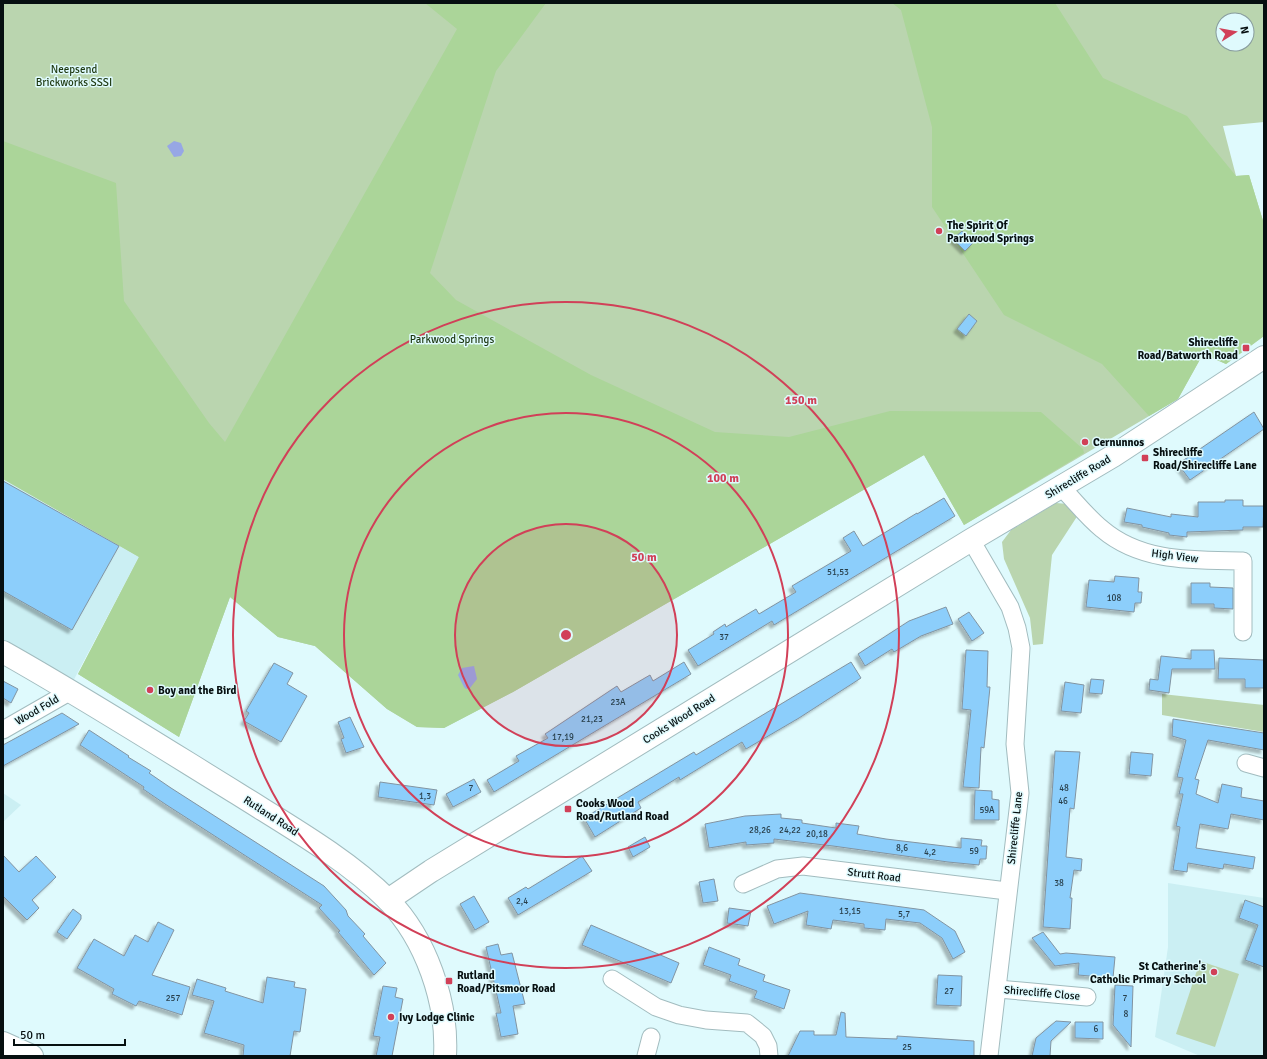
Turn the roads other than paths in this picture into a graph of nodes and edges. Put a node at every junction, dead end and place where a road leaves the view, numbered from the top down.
1 (1264, 356) edge
2 (1061, 487) junction
3 (970, 540) junction
4 (1243, 632) dead end
5 (3, 652) edge
6 (71, 690) junction
7 (3, 730) edge
8 (1246, 763) dead end
9 (1264, 768) edge
10 (743, 884) dead end
11 (1007, 891) junction
12 (388, 900) junction
13 (612, 979) dead end
14 (998, 989) junction
15 (1087, 996) dead end
16 (445, 1029) junction
17 (650, 1037) dead end
18 (3, 1043) edge
19 (32, 1056) edge
20 (445, 1056) edge
21 (456, 1056) edge
22 (646, 1056) edge
23 (769, 1056) edge
24 (989, 1056) edge

1 - 2 street, Shirecliffe Road
2 - 3 street, Shirecliffe Road
2 - 4 street, High View
3 - 11 street, Shirecliffe Lane
3 - 12 street, Cooks Wood Road
5 - 6 street, Rutland Road
6 - 7 street, Wood Fold
6 - 12 street, Rutland Road
8 - 9 street
10 - 11 street, Strutt Road
11 - 14 street, Shirecliffe Lane
12 - 16 street, Rutland Road
13 - 23 street
14 - 15 street, Shirecliffe Close
14 - 24 street, Shirecliffe Lane
16 - 20 street, Rutland Road
16 - 21 street
17 - 22 street
18 - 19 street

